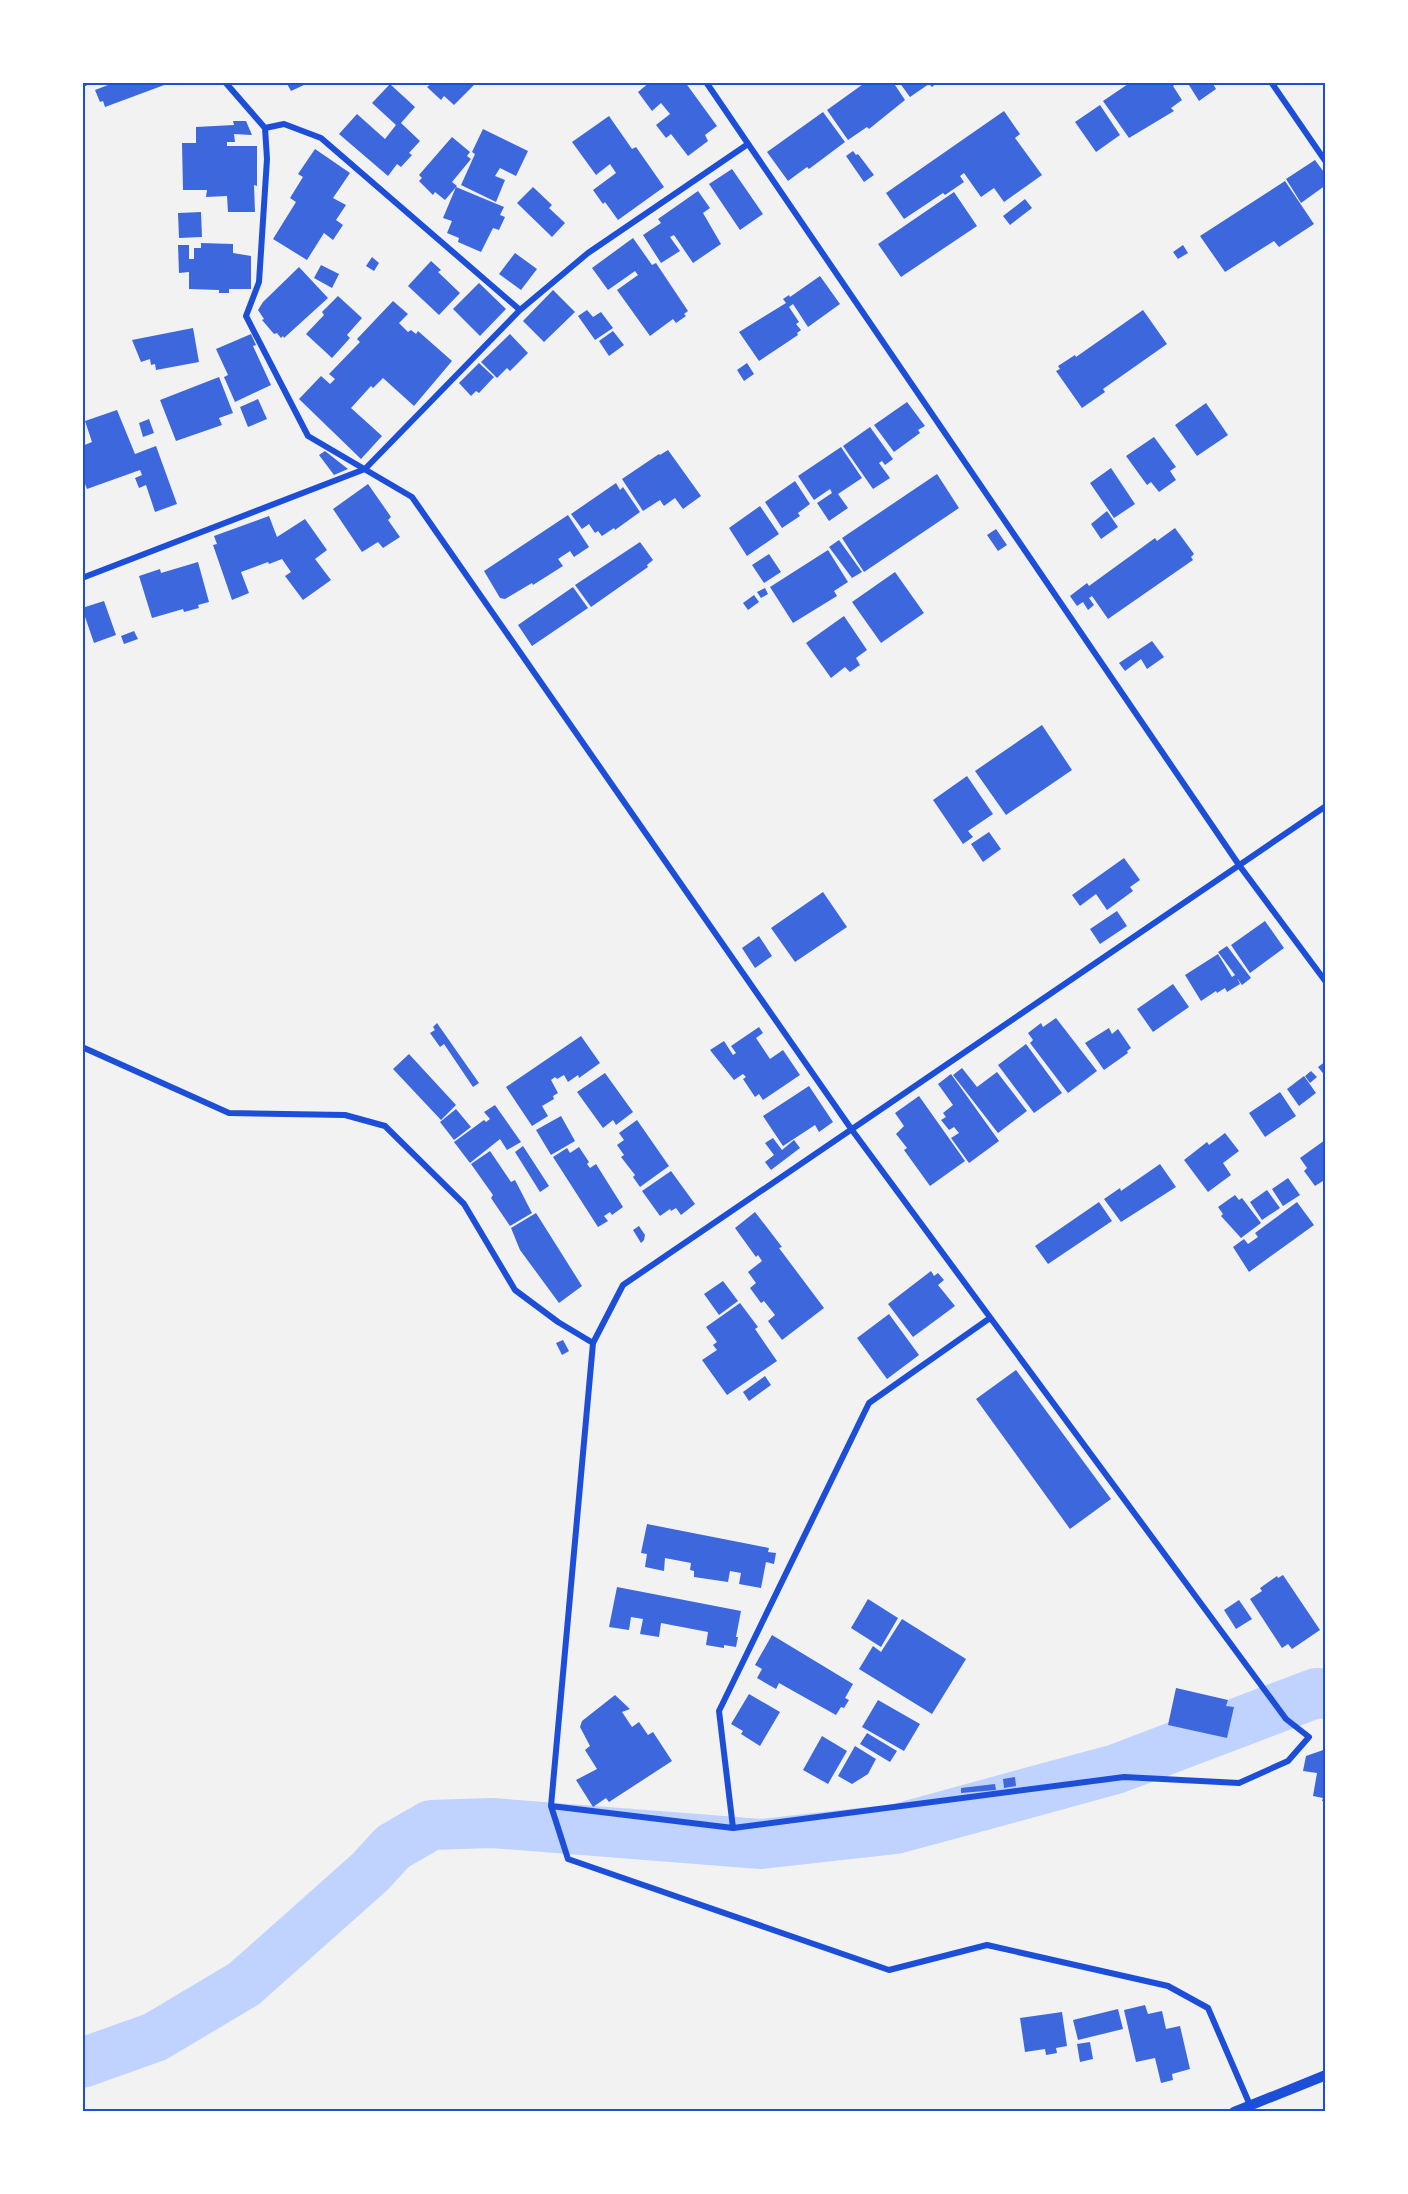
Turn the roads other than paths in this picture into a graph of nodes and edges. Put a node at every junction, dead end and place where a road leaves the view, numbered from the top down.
1 (87, 82) edge
2 (225, 82) edge
3 (706, 82) edge
4 (1271, 82) edge
5 (82, 84) edge
6 (265, 128) junction
7 (748, 144) junction
8 (1326, 162) edge
9 (520, 310) junction
10 (365, 469) junction
11 (82, 578) edge
12 (1326, 806) edge
13 (1239, 865) junction
14 (1326, 982) edge
15 (82, 1047) edge
16 (852, 1130) junction
17 (990, 1318) junction
18 (592, 1343) junction
19 (551, 1806) junction
20 (733, 1828) junction
21 (1326, 2075) edge
22 (1252, 2109) edge
23 (1234, 2112) edge

1 - 5 street
2 - 6 street
3 - 7 street
4 - 8 street
6 - 9 street
6 - 10 street
7 - 9 street
7 - 13 street
9 - 10 street
10 - 11 street
10 - 16 street
12 - 13 street
13 - 14 street
13 - 16 street
15 - 18 street
16 - 17 street
16 - 18 street
17 - 20 street
17 - 20 street
18 - 19 street
19 - 20 street
19 - 22 street
21 - 22 street
22 - 23 street

